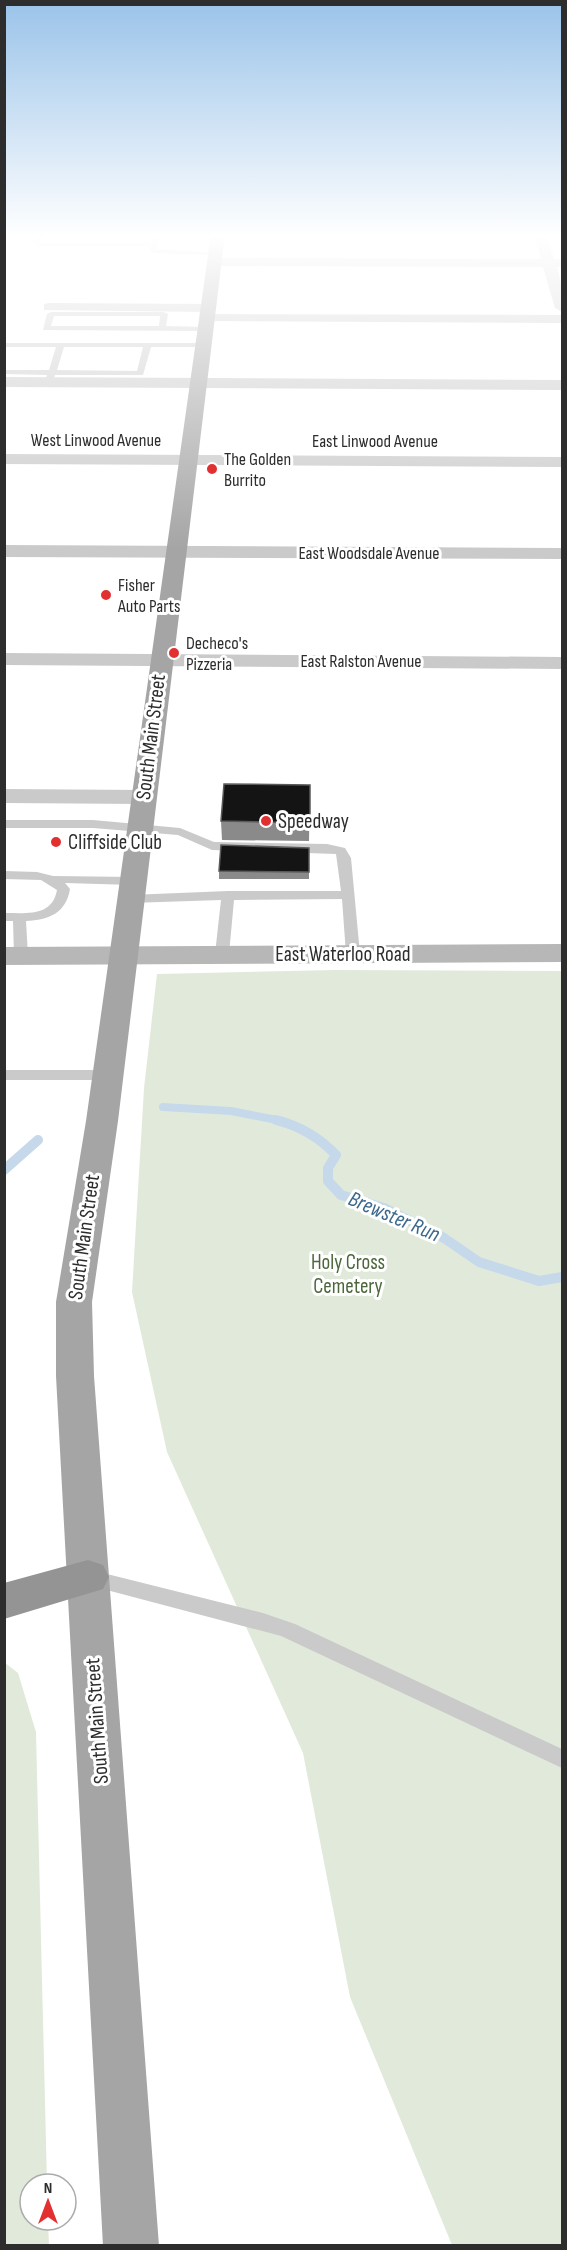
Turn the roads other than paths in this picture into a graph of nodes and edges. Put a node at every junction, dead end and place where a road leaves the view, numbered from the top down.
1 (165, 339) edge
2 (203, 339) edge
3 (4, 345) edge
4 (61, 345) junction
5 (148, 345) junction
6 (4, 372) edge
7 (51, 378) junction
8 (139, 378) junction
9 (4, 382) edge
10 (198, 384) junction
11 (562, 385) edge
12 (4, 459) edge
13 (188, 460) junction
14 (562, 462) edge
15 (4, 551) edge
16 (175, 552) junction
17 (562, 554) edge
18 (4, 659) edge
19 (160, 660) junction
20 (562, 663) edge
21 (4, 796) edge
22 (144, 797) junction
23 (4, 824) edge
24 (140, 828) junction
25 (4, 875) edge
26 (56, 879) junction
27 (131, 890) junction
28 (228, 895) junction
29 (348, 895) junction
30 (4, 917) edge
31 (19, 917) junction
32 (562, 953) edge
33 (222, 954) junction
34 (353, 954) junction
35 (13, 956) edge
36 (123, 956) junction
37 (4, 1075) edge
38 (108, 1075) junction
39 (4, 1576) edge
40 (88, 1577) junction
41 (4, 1601) edge
42 (562, 1759) edge
43 (131, 2246) edge

1 - 5 lane
2 - 10 main road, South Main Street
3 - 4 lane
4 - 5 lane
4 - 7 lane
5 - 8 lane
6 - 7 lane
7 - 8 street
7 - 9 street
8 - 10 street
10 - 11 street
10 - 13 main road, South Main Street
12 - 13 street, West Linwood Avenue
13 - 14 street, East Linwood Avenue
13 - 16 main road, South Main Street
15 - 16 street, East Woodsdale Avenue
16 - 17 street, East Woodsdale Avenue
16 - 19 main road, South Main Street
18 - 19 street, East Ralston Avenue
19 - 20 street, East Ralston Avenue
19 - 22 main road, South Main Street
21 - 22 street
22 - 24 main road, South Main Street
23 - 24 lane
24 - 27 main road, South Main Street
24 - 29 lane
25 - 26 lane
26 - 27 lane
26 - 31 lane
27 - 28 lane
27 - 36 main road, South Main Street
28 - 29 lane
28 - 33 lane
29 - 34 lane
30 - 31 lane
31 - 35 lane
32 - 34 main road, East Waterloo Road
33 - 34 main road, East Waterloo Road
33 - 36 main road, East Waterloo Road
35 - 36 main road, East Waterloo Road
36 - 38 main road, South Main Street
37 - 38 lane
38 - 40 main road, South Main Street
39 - 40 highway
40 - 41 highway
40 - 42 lane
40 - 43 main road, South Main Street

